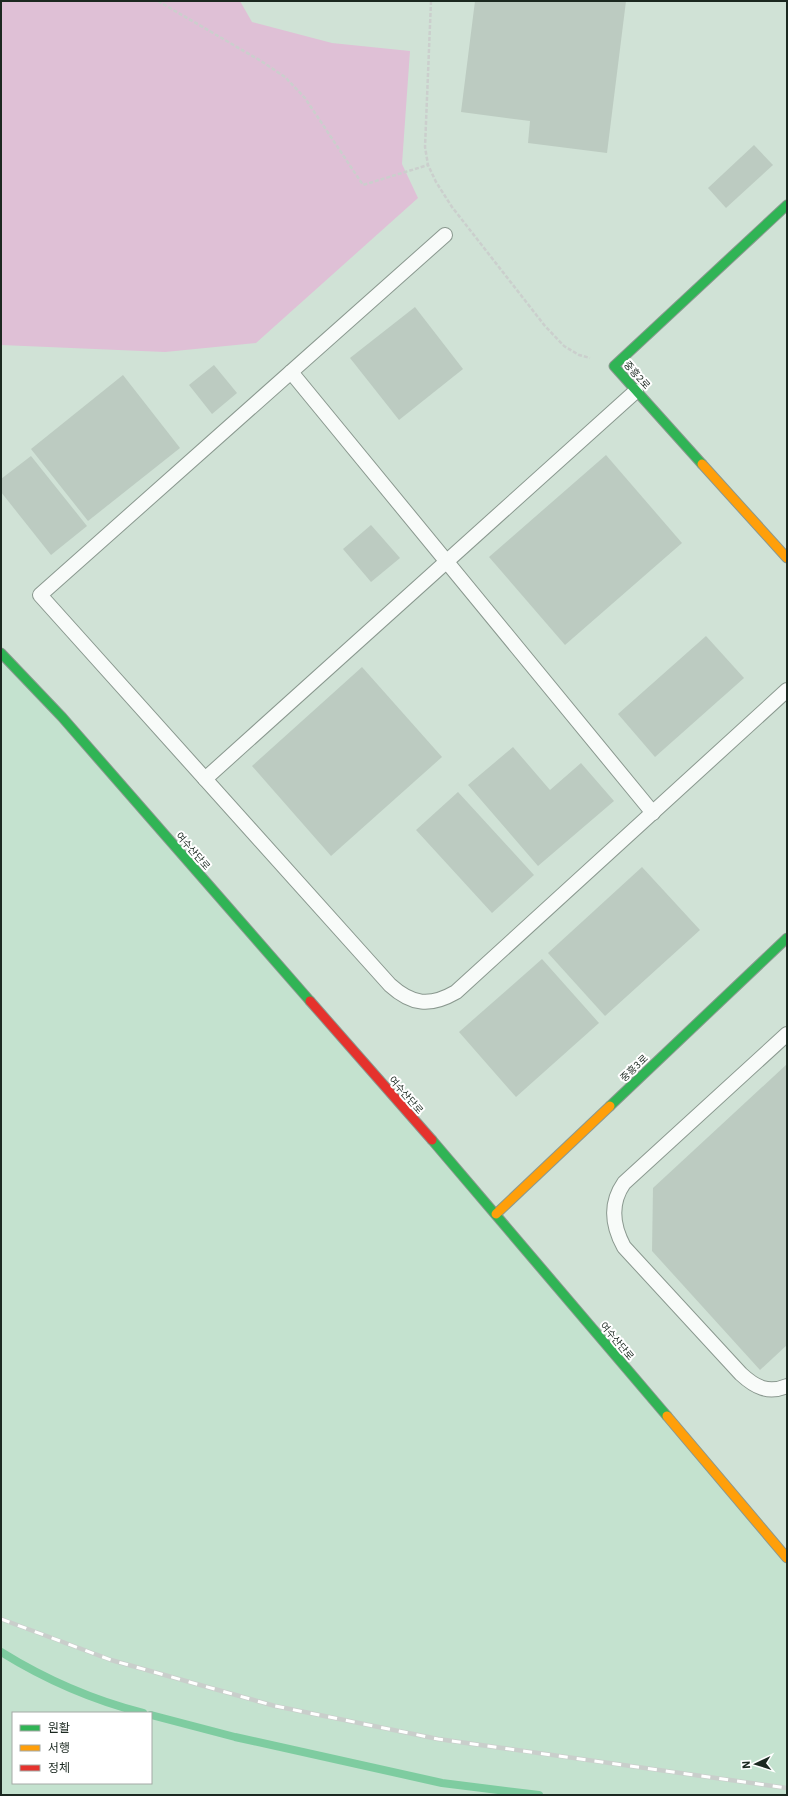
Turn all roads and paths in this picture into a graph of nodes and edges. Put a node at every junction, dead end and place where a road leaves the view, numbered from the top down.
1 (158, 1) edge
2 (431, 1) edge
3 (428, 165) junction
4 (787, 205) edge
5 (445, 235) dead end
6 (614, 366) junction
7 (291, 372) junction
8 (636, 391) junction
9 (787, 558) edge
10 (447, 562) junction
11 (1, 653) edge
12 (787, 690) edge
13 (205, 779) junction
14 (653, 812) junction
15 (787, 938) edge
16 (787, 1034) edge
17 (496, 1214) junction
18 (787, 1386) edge
19 (787, 1558) edge

1 - 3 path
2 - 3 path
3 - 6 path
4 - 6 street, 중흥2로
5 - 7 lane
6 - 8 street, 중흥2로
7 - 10 lane
7 - 13 lane
8 - 9 street, 중흥2로
8 - 10 lane
10 - 13 lane
10 - 14 lane
11 - 17 street, 여수산단로
12 - 14 lane
13 - 14 lane
15 - 17 street, 중흥3로
16 - 18 lane
17 - 19 street, 여수산단로

